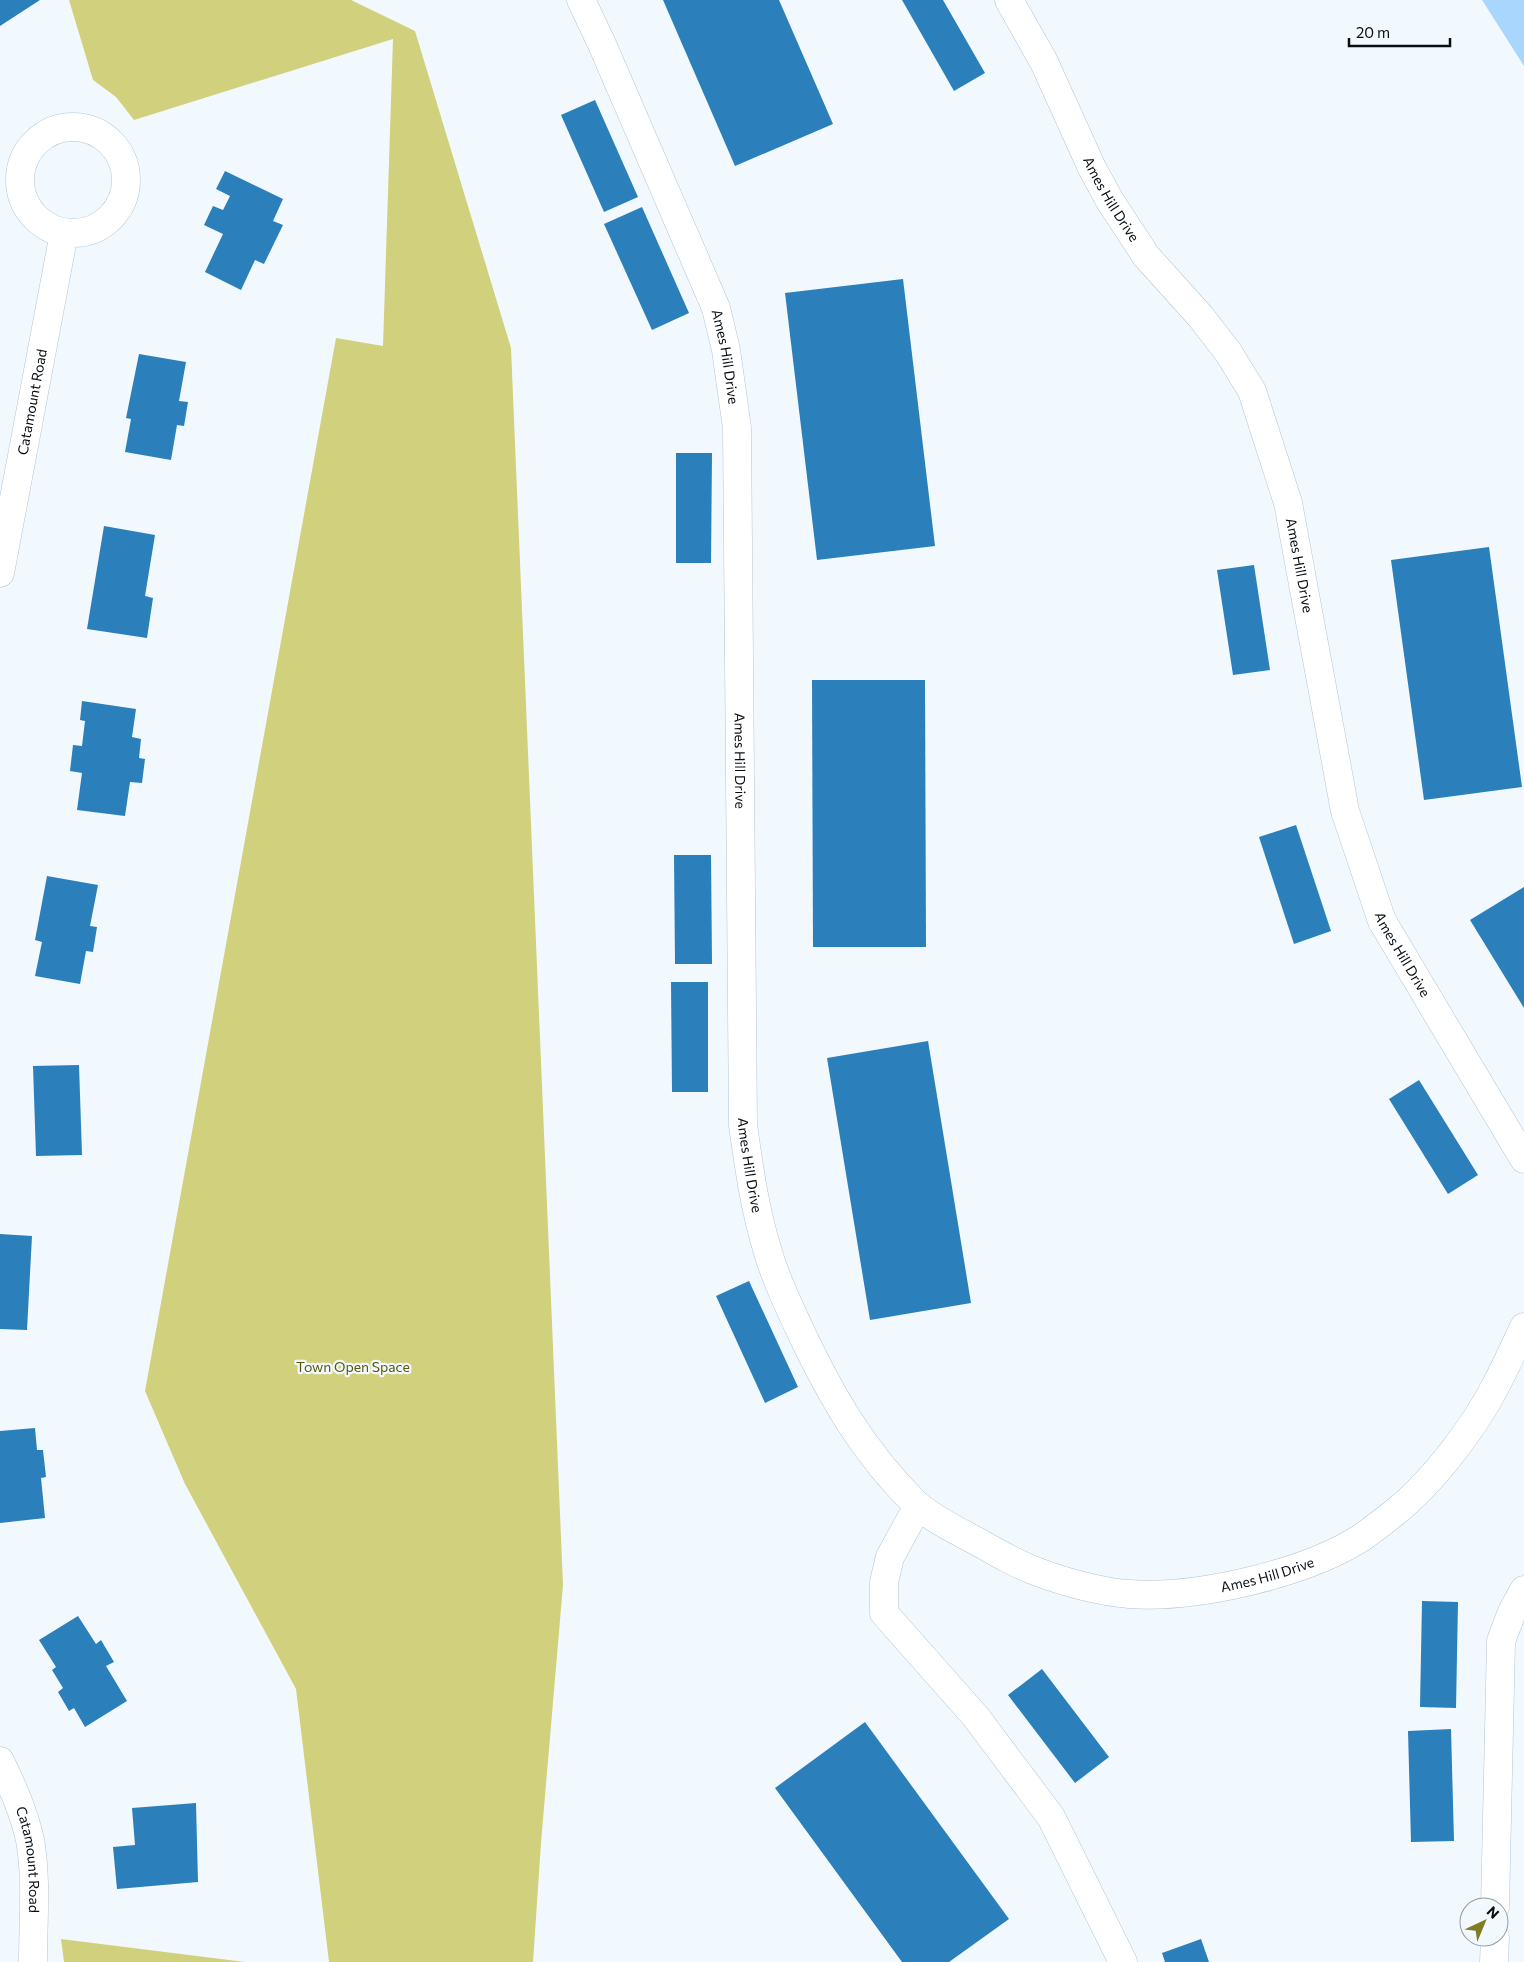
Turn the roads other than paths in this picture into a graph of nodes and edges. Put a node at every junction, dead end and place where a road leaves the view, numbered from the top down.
1 (581, 0) edge
2 (1009, 0) edge
3 (64, 233) dead end
4 (0, 573) edge
5 (1524, 1159) edge
6 (1524, 1327) edge
7 (918, 1506) junction
8 (1524, 1590) edge
9 (0, 1761) edge
10 (1495, 1897) edge
11 (1494, 1947) edge
12 (33, 1962) edge
13 (1123, 1962) edge
14 (1494, 1962) edge

1 - 7 street, Ames Hill Drive
2 - 5 street, Ames Hill Drive
3 - 4 street, Catamount Road
6 - 7 street, Ames Hill Drive
7 - 13 street
8 - 10 street
9 - 12 street, Catamount Road
11 - 14 street

